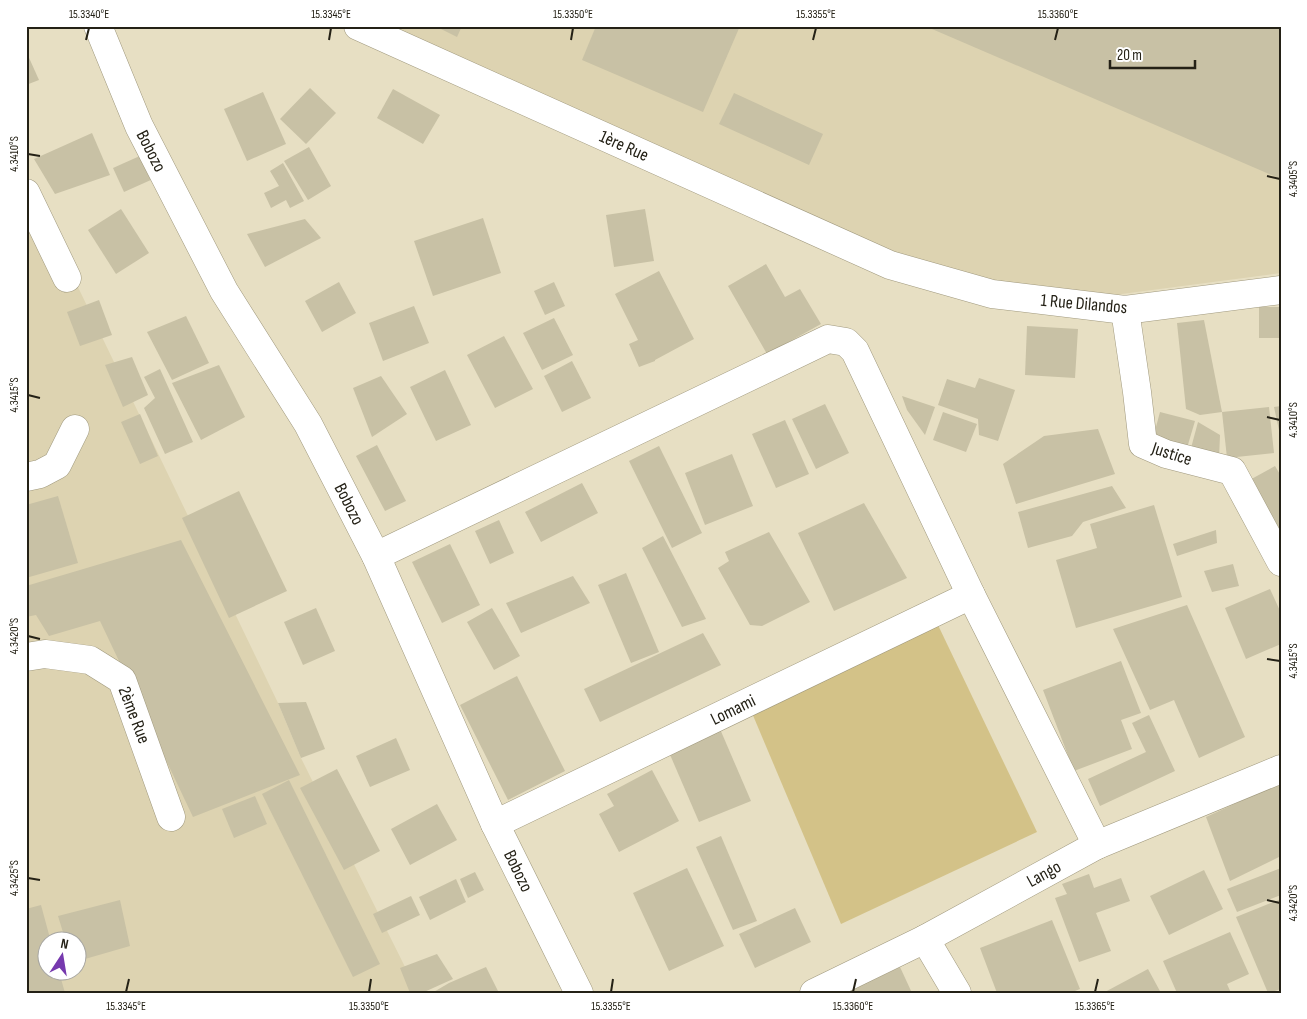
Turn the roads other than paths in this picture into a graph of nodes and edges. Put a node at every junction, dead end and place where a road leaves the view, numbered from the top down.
1 (98, 26) edge
2 (358, 26) edge
3 (26, 193) edge
4 (890, 265) joint
5 (67, 278) dead end
6 (1281, 290) edge
7 (1125, 310) junction
8 (75, 429) dead end
9 (26, 477) edge
10 (376, 556) junction
11 (1281, 562) edge
12 (971, 595) junction
13 (26, 657) edge
14 (1281, 769) edge
15 (171, 817) dead end
16 (495, 824) junction
17 (1097, 845) junction
18 (925, 939) junction
19 (579, 993) edge
20 (814, 993) edge
21 (957, 993) edge

1 - 10 street, Bobozo
2 - 4 street, 1ère Rue
3 - 5 street
4 - 7 street, 1 Rue Dilandos
6 - 7 street, 1 Rue Dilandos
7 - 11 street, Justice
8 - 9 street
10 - 12 street
10 - 16 street, Bobozo
12 - 16 street, Lomami
12 - 17 street
13 - 15 street, 2ème Rue
14 - 17 street, Lango
16 - 19 street, Bobozo
17 - 18 street, Lango
18 - 20 street, Lango
18 - 21 street

